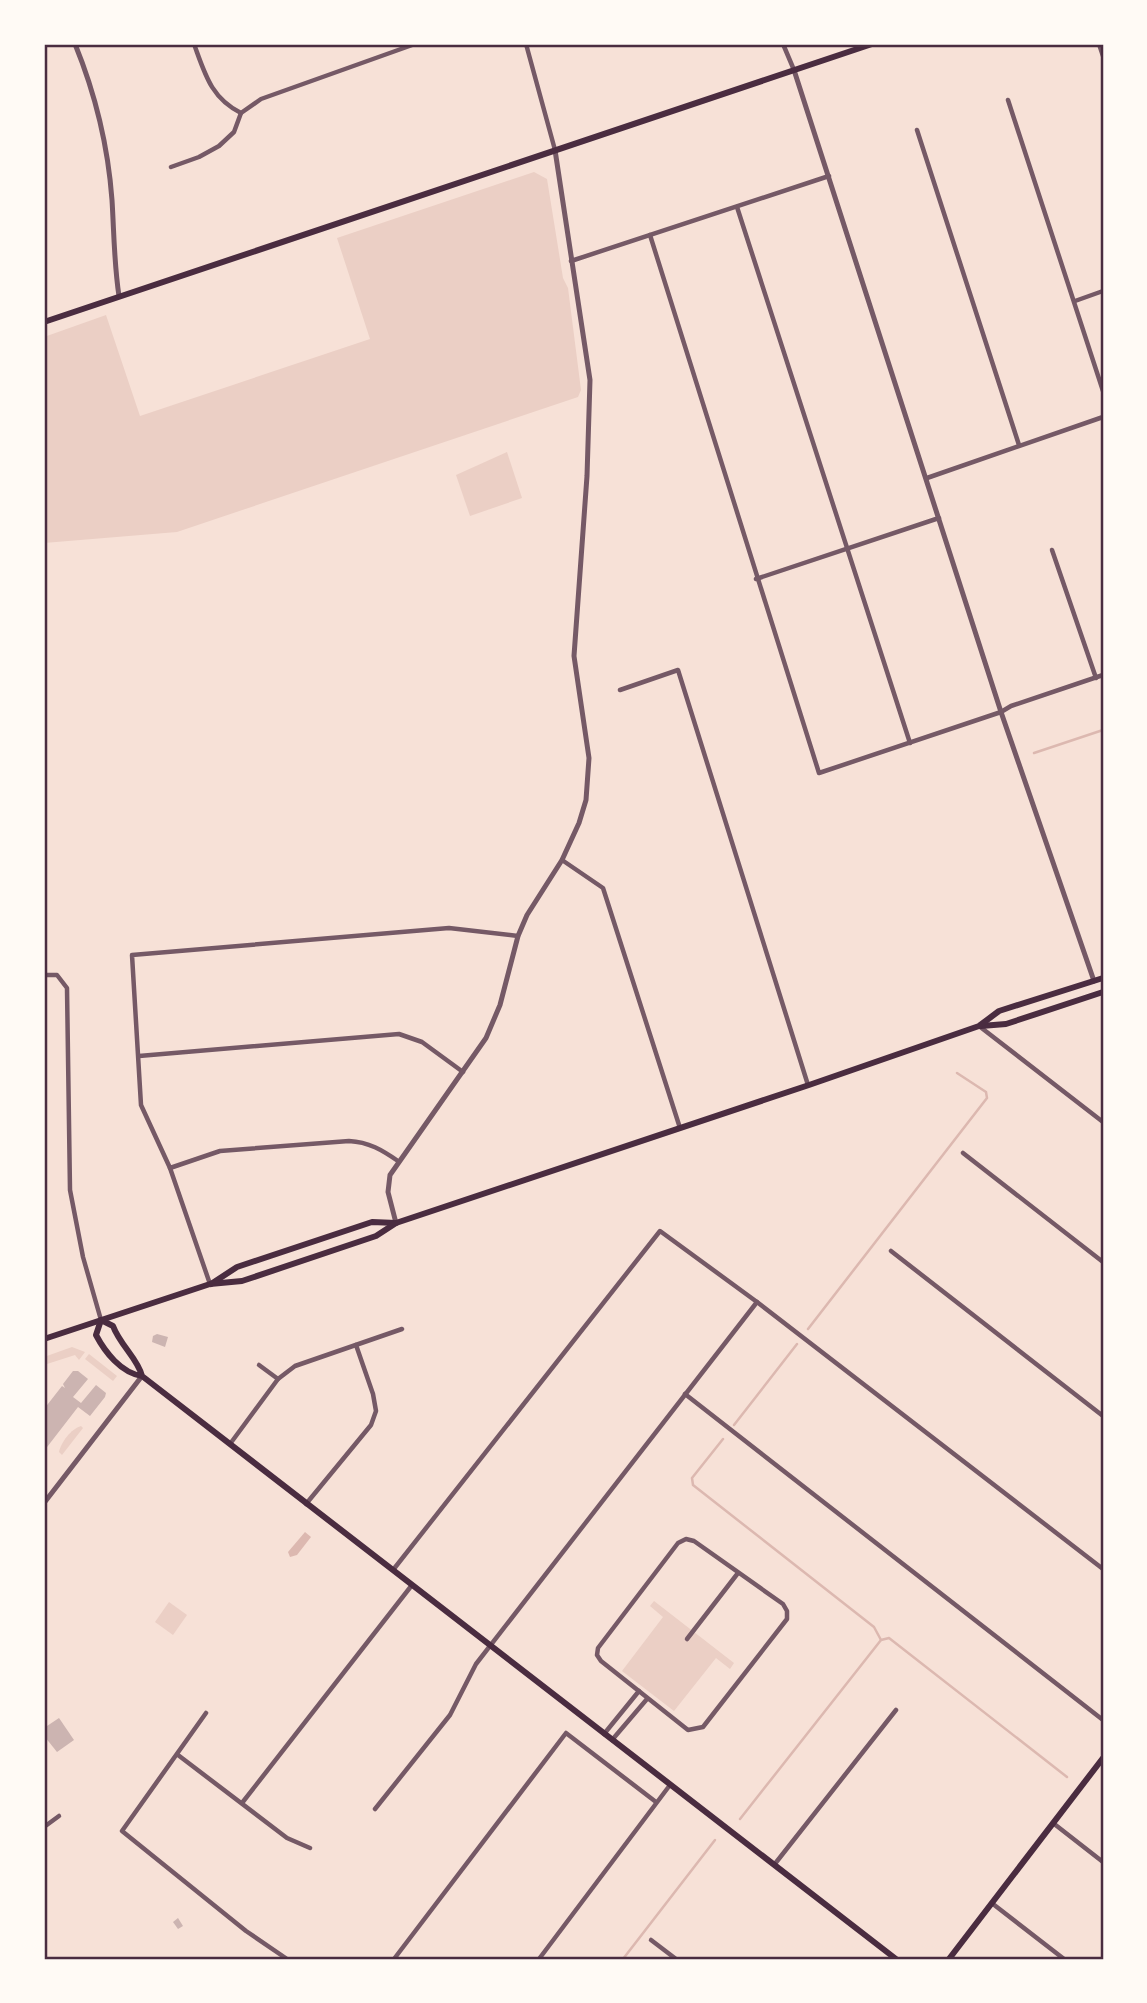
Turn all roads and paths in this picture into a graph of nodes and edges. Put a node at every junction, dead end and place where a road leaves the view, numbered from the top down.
1 (75, 44) edge
2 (194, 44) edge
3 (415, 44) edge
4 (526, 44) edge
5 (783, 44) edge
6 (872, 44) edge
7 (1099, 44) edge
8 (1103, 56) edge
9 (794, 70) junction
10 (1008, 100) dead end
11 (241, 113) junction
12 (917, 131) dead end
13 (555, 150) junction
14 (171, 167) dead end
15 (829, 176) junction
16 (737, 206) junction
17 (650, 235) junction
18 (571, 261) junction
19 (1103, 290) edge
20 (119, 296) junction
21 (1074, 300) junction
22 (44, 321) edge
23 (1103, 391) edge
24 (1103, 417) edge
25 (1019, 445) junction
26 (927, 478) junction
27 (940, 518) junction
28 (848, 549) junction
29 (1052, 550) dead end
30 (757, 579) junction
31 (1103, 675) edge
32 (1096, 678) junction
33 (620, 690) dead end
34 (1001, 712) junction
35 (910, 743) junction
36 (562, 860) junction
37 (518, 936) junction
38 (44, 975) edge
39 (1103, 978) edge
40 (1094, 981) junction
41 (1103, 991) edge
42 (979, 1026) junction
43 (139, 1056) junction
44 (463, 1072) junction
45 (808, 1085) junction
46 (1103, 1122) edge
47 (680, 1128) junction
48 (962, 1153) dead end
49 (398, 1161) junction
50 (170, 1168) junction
51 (396, 1223) junction
52 (891, 1251) dead end
53 (1103, 1262) edge
54 (210, 1284) junction
55 (757, 1302) junction
56 (101, 1320) junction
57 (402, 1329) dead end
58 (44, 1339) edge
59 (356, 1345) junction
60 (259, 1366) dead end
61 (142, 1376) junction
62 (278, 1379) junction
63 (685, 1394) junction
64 (1103, 1416) edge
65 (229, 1445) junction
66 (44, 1503) edge
67 (306, 1504) junction
68 (1103, 1569) edge
69 (393, 1570) junction
70 (738, 1573) junction
71 (412, 1585) junction
72 (687, 1639) dead end
73 (489, 1647) junction
74 (639, 1692) junction
75 (648, 1699) junction
76 (896, 1710) dead end
77 (206, 1713) dead end
78 (1103, 1720) edge
79 (603, 1734) junction
80 (612, 1741) junction
81 (178, 1755) junction
82 (1103, 1758) edge
83 (670, 1785) junction
84 (656, 1802) junction
85 (242, 1803) junction
86 (375, 1809) dead end
87 (59, 1816) dead end
88 (1053, 1823) junction
89 (44, 1827) edge
90 (310, 1849) dead end
91 (1103, 1863) edge
92 (774, 1865) junction
93 (993, 1904) junction
94 (651, 1940) dead end
95 (286, 1959) edge
96 (394, 1959) edge
97 (539, 1959) edge
98 (676, 1959) edge
99 (896, 1959) edge
100 (949, 1959) edge
101 (1064, 1959) edge

1 - 20 street
2 - 11 street
3 - 11 street
4 - 13 street
5 - 9 street
6 - 9 main road
7 - 8 street
9 - 13 main road
9 - 15 street
10 - 21 street
11 - 14 street
12 - 25 street
13 - 18 street
13 - 20 main road
15 - 16 street
15 - 26 street
16 - 17 street
16 - 28 street
17 - 18 street
17 - 30 street
18 - 36 street
19 - 21 street
20 - 22 main road
21 - 23 street
24 - 25 street
25 - 26 street
26 - 27 street
27 - 28 street
27 - 34 street
28 - 30 street
28 - 35 street
29 - 32 street
30 - 35 street
31 - 32 street
32 - 34 street
33 - 45 street
34 - 35 street
34 - 40 street
36 - 37 street
36 - 47 street
37 - 43 street
37 - 44 street
38 - 56 street
39 - 40 main road
40 - 41 street
40 - 42 main road
41 - 42 main road
42 - 45 main road
42 - 46 street
43 - 44 street
43 - 50 street
44 - 49 street
45 - 47 main road
47 - 51 main road
48 - 53 street
49 - 50 street
49 - 51 street
50 - 54 street
51 - 54 main road
51 - 54 main road
52 - 64 street
54 - 56 main road
55 - 63 street
55 - 68 street
55 - 69 street
56 - 58 main road
56 - 61 main road
56 - 61 main road
57 - 59 street
59 - 62 street
59 - 67 street
60 - 62 street
61 - 65 main road
61 - 66 street
62 - 65 street
63 - 73 street
63 - 78 street
65 - 67 main road
67 - 69 main road
69 - 71 main road
70 - 72 street
70 - 74 street
70 - 75 street
71 - 73 main road
71 - 85 street
73 - 79 main road
73 - 86 street
74 - 75 street
74 - 79 street
75 - 80 street
76 - 92 street
77 - 81 street
79 - 80 main road
80 - 83 main road
81 - 85 street
81 - 95 street
82 - 88 main road
83 - 84 street
83 - 92 main road
84 - 96 street
84 - 97 street
85 - 90 street
87 - 89 street
88 - 91 street
88 - 93 main road
92 - 99 main road
93 - 100 main road
93 - 101 street
94 - 98 street

